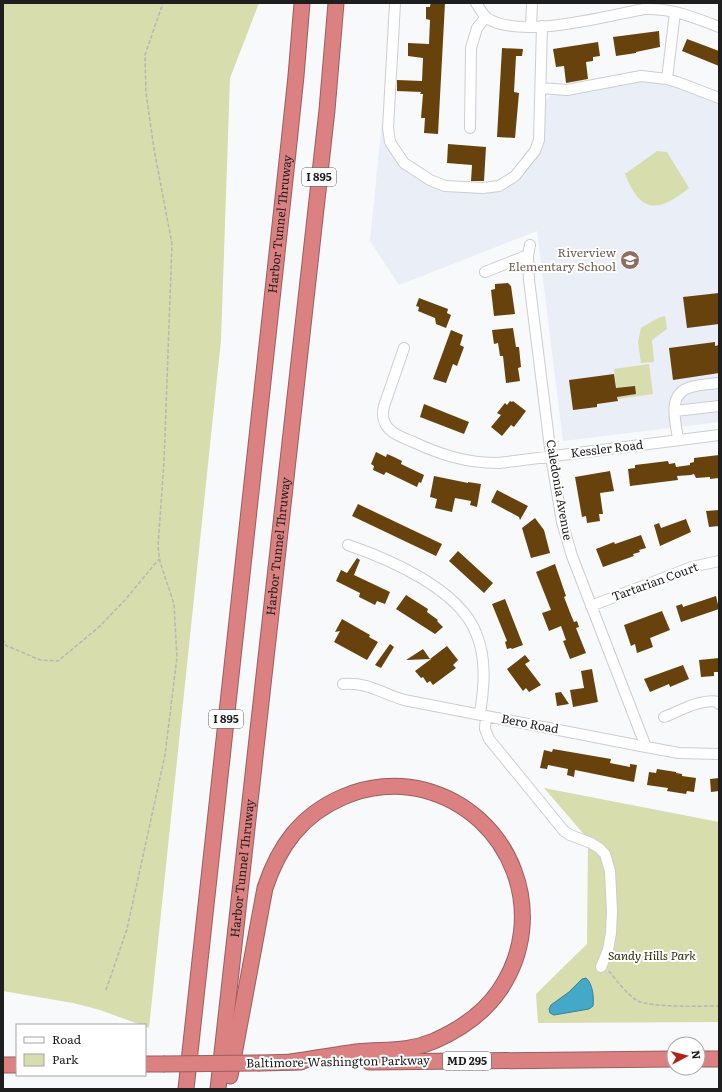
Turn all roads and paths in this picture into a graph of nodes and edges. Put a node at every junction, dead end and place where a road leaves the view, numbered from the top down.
1 (163, 3) edge
2 (302, 3) edge
3 (336, 3) edge
4 (395, 3) edge
5 (476, 3) edge
6 (532, 3) edge
7 (655, 6) edge
8 (675, 12) junction
9 (486, 17) junction
10 (531, 26) junction
11 (542, 26) junction
12 (719, 27) edge
13 (667, 79) junction
14 (541, 88) junction
15 (719, 98) edge
16 (470, 128) dead end
17 (530, 245) dead end
18 (528, 255) junction
19 (485, 272) dead end
20 (404, 348) dead end
21 (719, 383) edge
22 (719, 406) edge
23 (675, 411) junction
24 (719, 435) edge
25 (678, 440) junction
26 (551, 456) junction
27 (348, 545) dead end
28 (159, 559) junction
29 (719, 561) edge
30 (592, 606) junction
31 (3, 639) edge
32 (343, 684) dead end
33 (719, 704) edge
34 (483, 715) junction
35 (664, 717) dead end
36 (646, 747) junction
37 (719, 754) edge
38 (602, 965) joint
39 (106, 990) dead end
40 (719, 1006) edge
41 (666, 1059) edge
42 (706, 1059) edge
43 (719, 1059) edge
44 (291, 1062) junction
45 (146, 1064) edge
46 (16, 1065) edge
47 (3, 1066) edge
48 (186, 1089) edge
49 (218, 1089) edge
50 (228, 1089) edge

1 - 28 path
2 - 48 highway, Harbor Tunnel Thruway / I 895
3 - 49 highway, Harbor Tunnel Thruway / I 895
4 - 14 street
5 - 9 street
6 - 10 street
7 - 8 street
7 - 11 street
8 - 12 street
8 - 13 street
9 - 10 street
9 - 16 street
10 - 11 street
11 - 14 street
13 - 14 street
13 - 15 street
17 - 18 street, Caledonia Avenue
18 - 19 street
18 - 26 street, Caledonia Avenue
20 - 26 street, Kessler Road
21 - 23 street
22 - 23 street
23 - 25 street
24 - 25 street, Kessler Road
25 - 26 street, Kessler Road
26 - 30 street, Caledonia Avenue
27 - 34 street
28 - 31 path
28 - 39 path
29 - 30 street, Tartarian Court
30 - 36 street, Caledonia Avenue
32 - 34 street, Bero Road
33 - 35 street
34 - 36 street, Bero Road
34 - 38 street
36 - 37 street, Bero Road
38 - 40 path
41 - 44 highway, Baltimore-Washington Parkway / MD 295
42 - 43 highway
44 - 45 highway, Baltimore-Washington Parkway / MD 295, bridge
44 - 50 highway
46 - 47 highway

